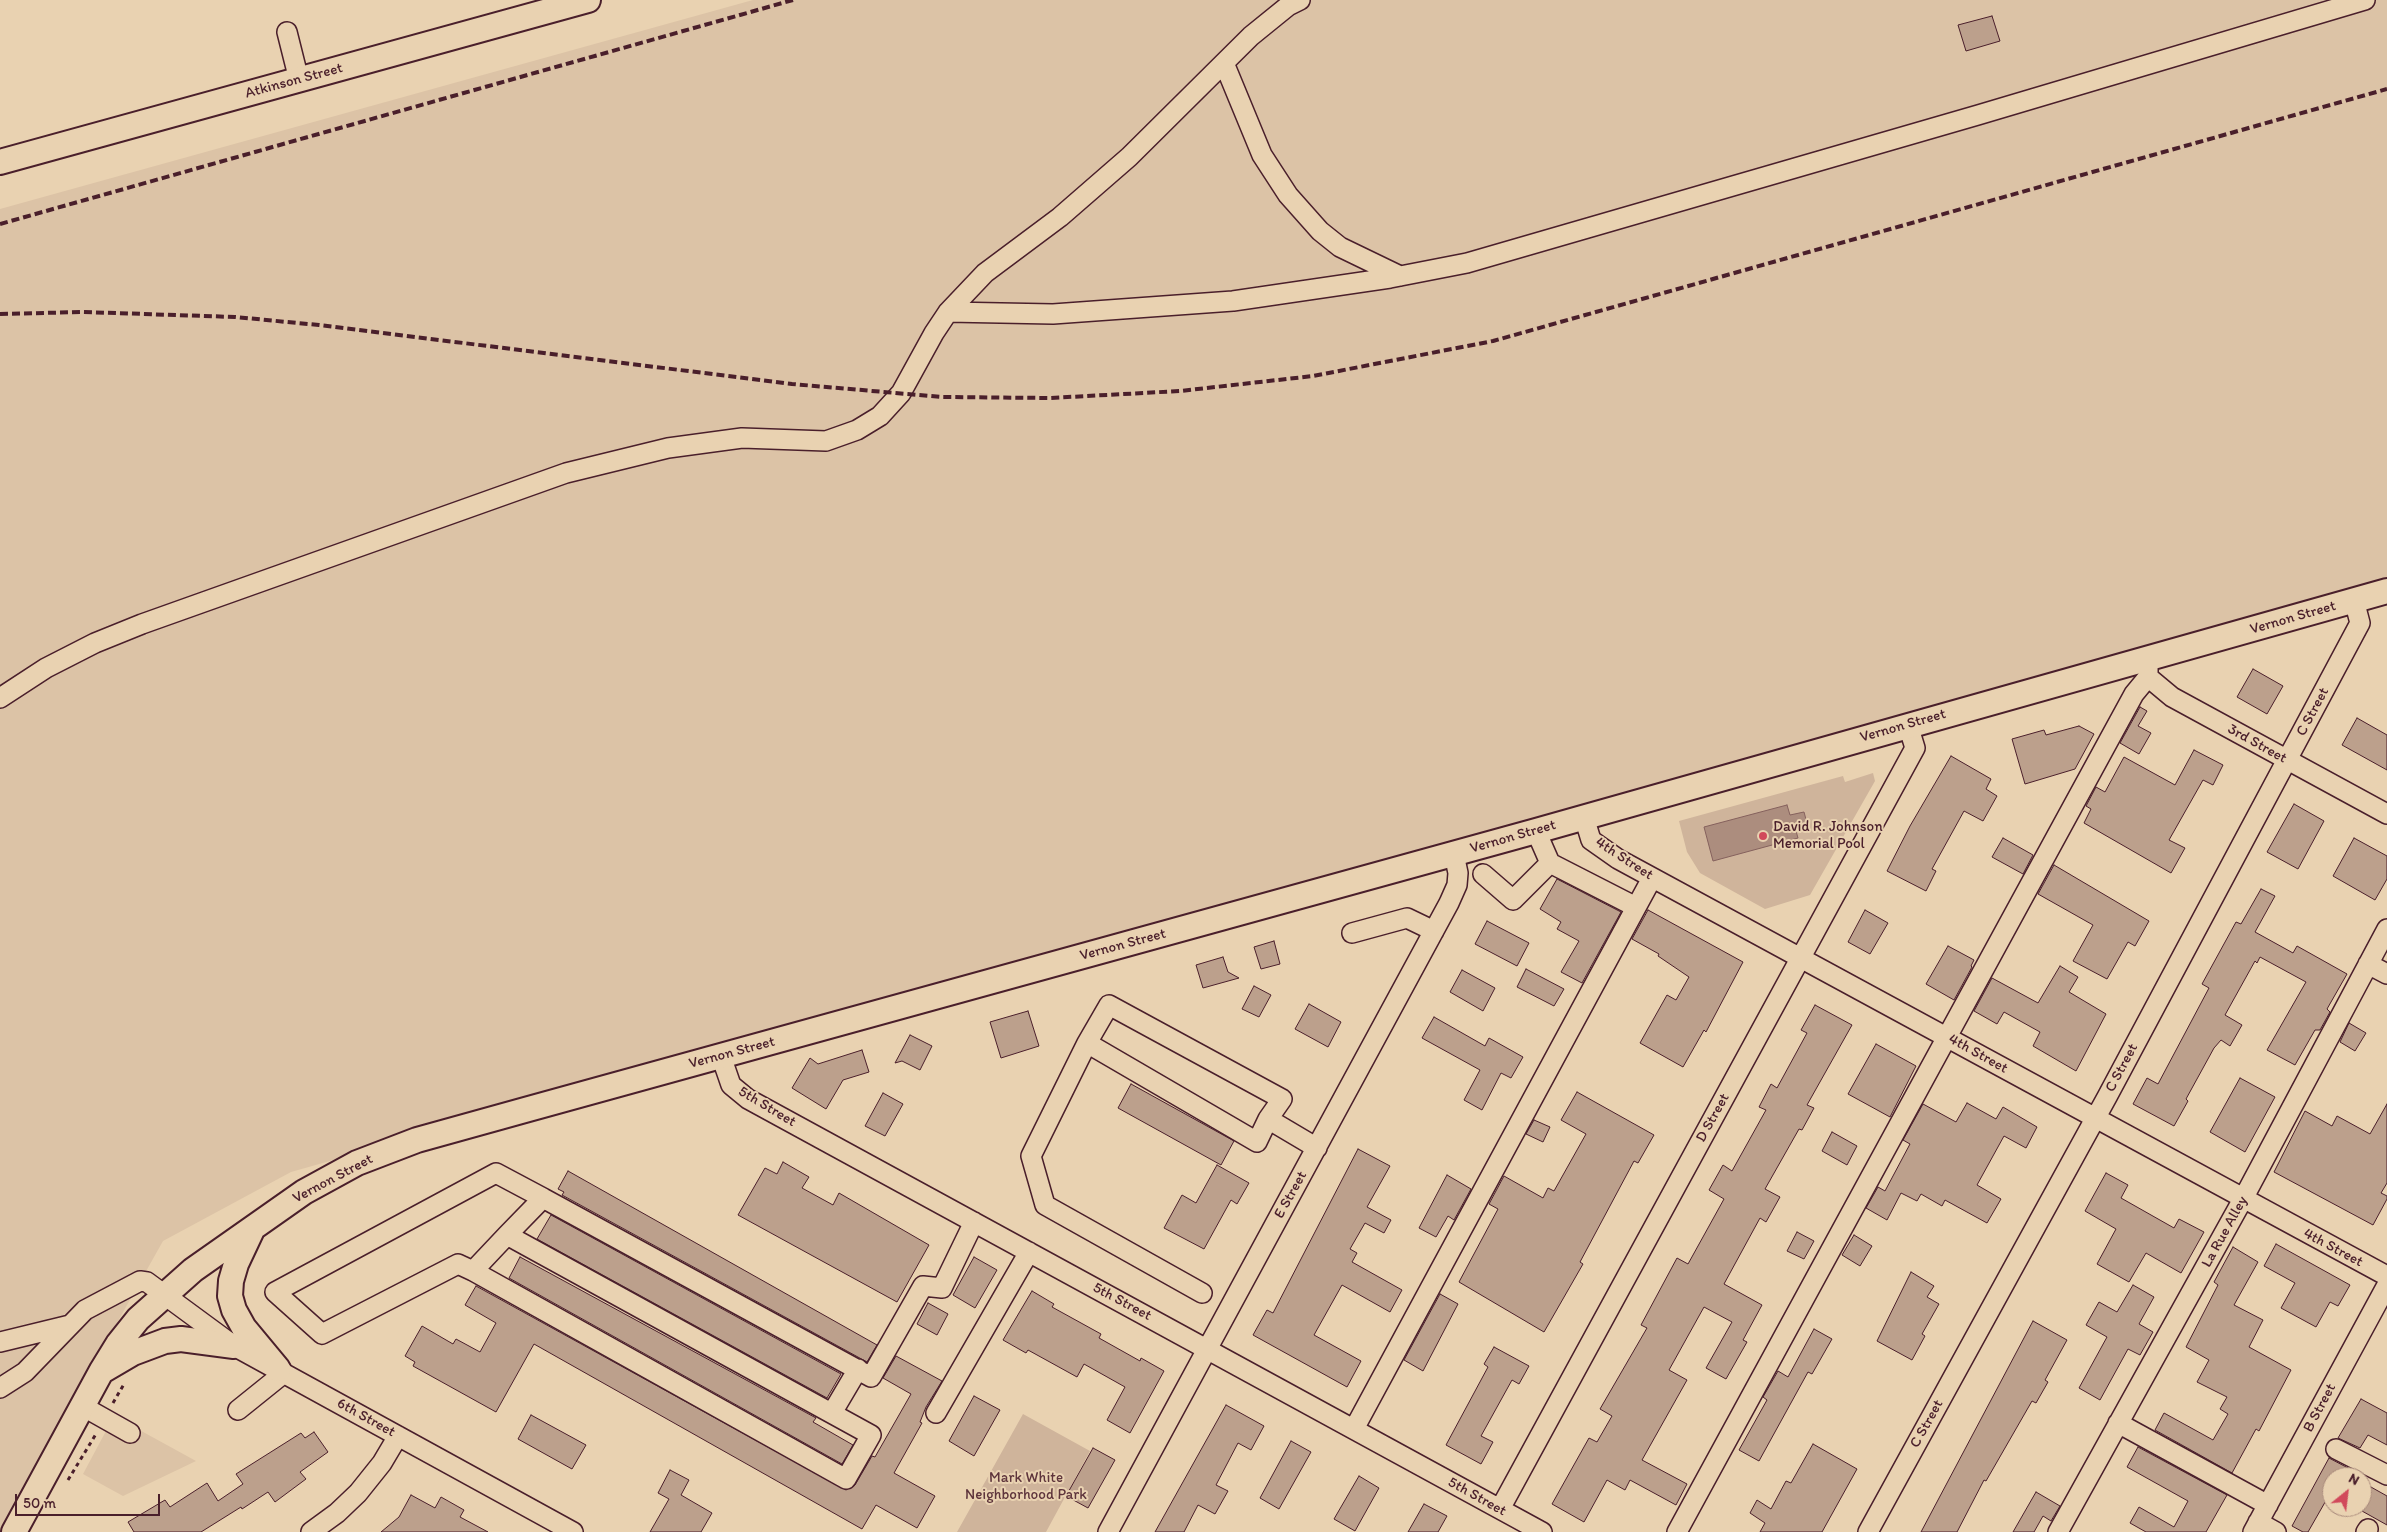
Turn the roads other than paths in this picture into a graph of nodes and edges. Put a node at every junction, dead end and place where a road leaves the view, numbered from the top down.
1 (588, 0) edge
2 (1300, 0) edge
3 (2365, 0) edge
4 (287, 32) dead end
5 (1224, 62) junction
6 (300, 80) junction
7 (0, 162) edge
8 (1400, 276) junction
9 (948, 312) junction
10 (2387, 591) edge
11 (2354, 600) junction
12 (2148, 667) junction
13 (0, 698) edge
14 (1908, 725) junction
15 (2288, 760) junction
16 (2387, 814) edge
17 (1584, 817) junction
18 (1536, 831) junction
19 (1454, 854) junction
20 (1550, 862) junction
21 (1483, 874) dead end
22 (1652, 878) junction
23 (1636, 907) junction
24 (2387, 929) edge
25 (1434, 931) junction
26 (1352, 933) dead end
27 (1800, 958) junction
28 (2368, 964) junction
29 (2387, 974) edge
30 (1948, 1038) junction
31 (1087, 1042) junction
32 (721, 1056) junction
33 (2095, 1118) junction
34 (1268, 1119) junction
35 (1317, 1148) junction
36 (543, 1198) junction
37 (2243, 1199) junction
38 (974, 1222) junction
39 (253, 1228) junction
40 (506, 1235) junction
41 (1029, 1252) junction
42 (473, 1271) junction
43 (2387, 1276) edge
44 (2387, 1285) edge
45 (1202, 1293) dead end
46 (164, 1295) junction
47 (70, 1325) junction
48 (0, 1342) edge
49 (234, 1346) junction
50 (1208, 1349) junction
51 (102, 1370) junction
52 (858, 1370) junction
53 (281, 1371) junction
54 (0, 1388) edge
55 (82, 1406) junction
56 (238, 1410) dead end
57 (936, 1413) dead end
58 (832, 1414) junction
59 (2118, 1423) junction
60 (1354, 1429) junction
61 (130, 1433) dead end
62 (398, 1436) junction
63 (2336, 1449) dead end
64 (2387, 1475) edge
65 (2268, 1505) junction
66 (1500, 1509) junction
67 (2255, 1527) edge
68 (14, 1532) edge
69 (311, 1532) edge
70 (574, 1532) edge
71 (1108, 1532) edge
72 (1542, 1532) edge
73 (1677, 1532) edge
74 (1868, 1532) edge
75 (2058, 1532) edge
76 (2276, 1532) edge

1 - 6 main road, Atkinson Street
2 - 5 street
3 - 8 street
4 - 6 street
5 - 8 street
5 - 9 street
6 - 7 main road, Atkinson Street
8 - 9 street
9 - 13 street
10 - 11 main road, Vernon Street
11 - 12 main road, Vernon Street
11 - 15 street, C Street
12 - 14 main road, Vernon Street
12 - 15 street, 3rd Street
12 - 30 street
14 - 17 main road, Vernon Street
14 - 27 street, D Street
15 - 16 street, 3rd Street
15 - 33 street, C Street
17 - 18 main road, Vernon Street
17 - 22 street, 4th Street
18 - 19 main road, Vernon Street
18 - 20 street
19 - 25 street, E Street
19 - 32 main road, Vernon Street
20 - 21 street
20 - 23 street
22 - 23 street
22 - 27 street, 4th Street
23 - 60 street
24 - 28 street, La Rue Alley
25 - 26 street
25 - 35 street, E Street
27 - 30 street, 4th Street
27 - 66 street, D Street
28 - 29 street
28 - 37 street, La Rue Alley
30 - 33 street, 4th Street
30 - 73 street
31 - 34 street
31 - 34 street
31 - 45 street
32 - 38 street, 5th Street
32 - 39 main road, Vernon Street
33 - 37 street, 4th Street
33 - 74 street, C Street
34 - 35 street
35 - 50 street, E Street
36 - 40 street
36 - 42 street
36 - 52 street
37 - 43 street, 4th Street
37 - 59 street, La Rue Alley
38 - 41 street, 5th Street
38 - 52 street
39 - 46 main road, Vernon Street
39 - 53 main road
40 - 42 street
40 - 58 street
41 - 50 street, 5th Street
41 - 57 street
42 - 58 street
44 - 65 street, B Street
46 - 47 street, 6th Street
46 - 49 street, 6th Street
46 - 51 main road, Vernon Street
47 - 48 street
47 - 54 street
49 - 51 main road
49 - 53 street, 6th Street
50 - 60 street, 5th Street
50 - 71 street, E Street
51 - 55 main road, Vernon Street
52 - 58 street
53 - 56 street
53 - 62 street, 6th Street
55 - 61 street
55 - 68 main road, Vernon Street
59 - 65 street
59 - 75 street, La Rue Alley
60 - 66 street, 5th Street
62 - 69 street
62 - 70 street, 6th Street
63 - 64 street
65 - 67 street, B Street
66 - 72 street, 5th Street
67 - 76 street

